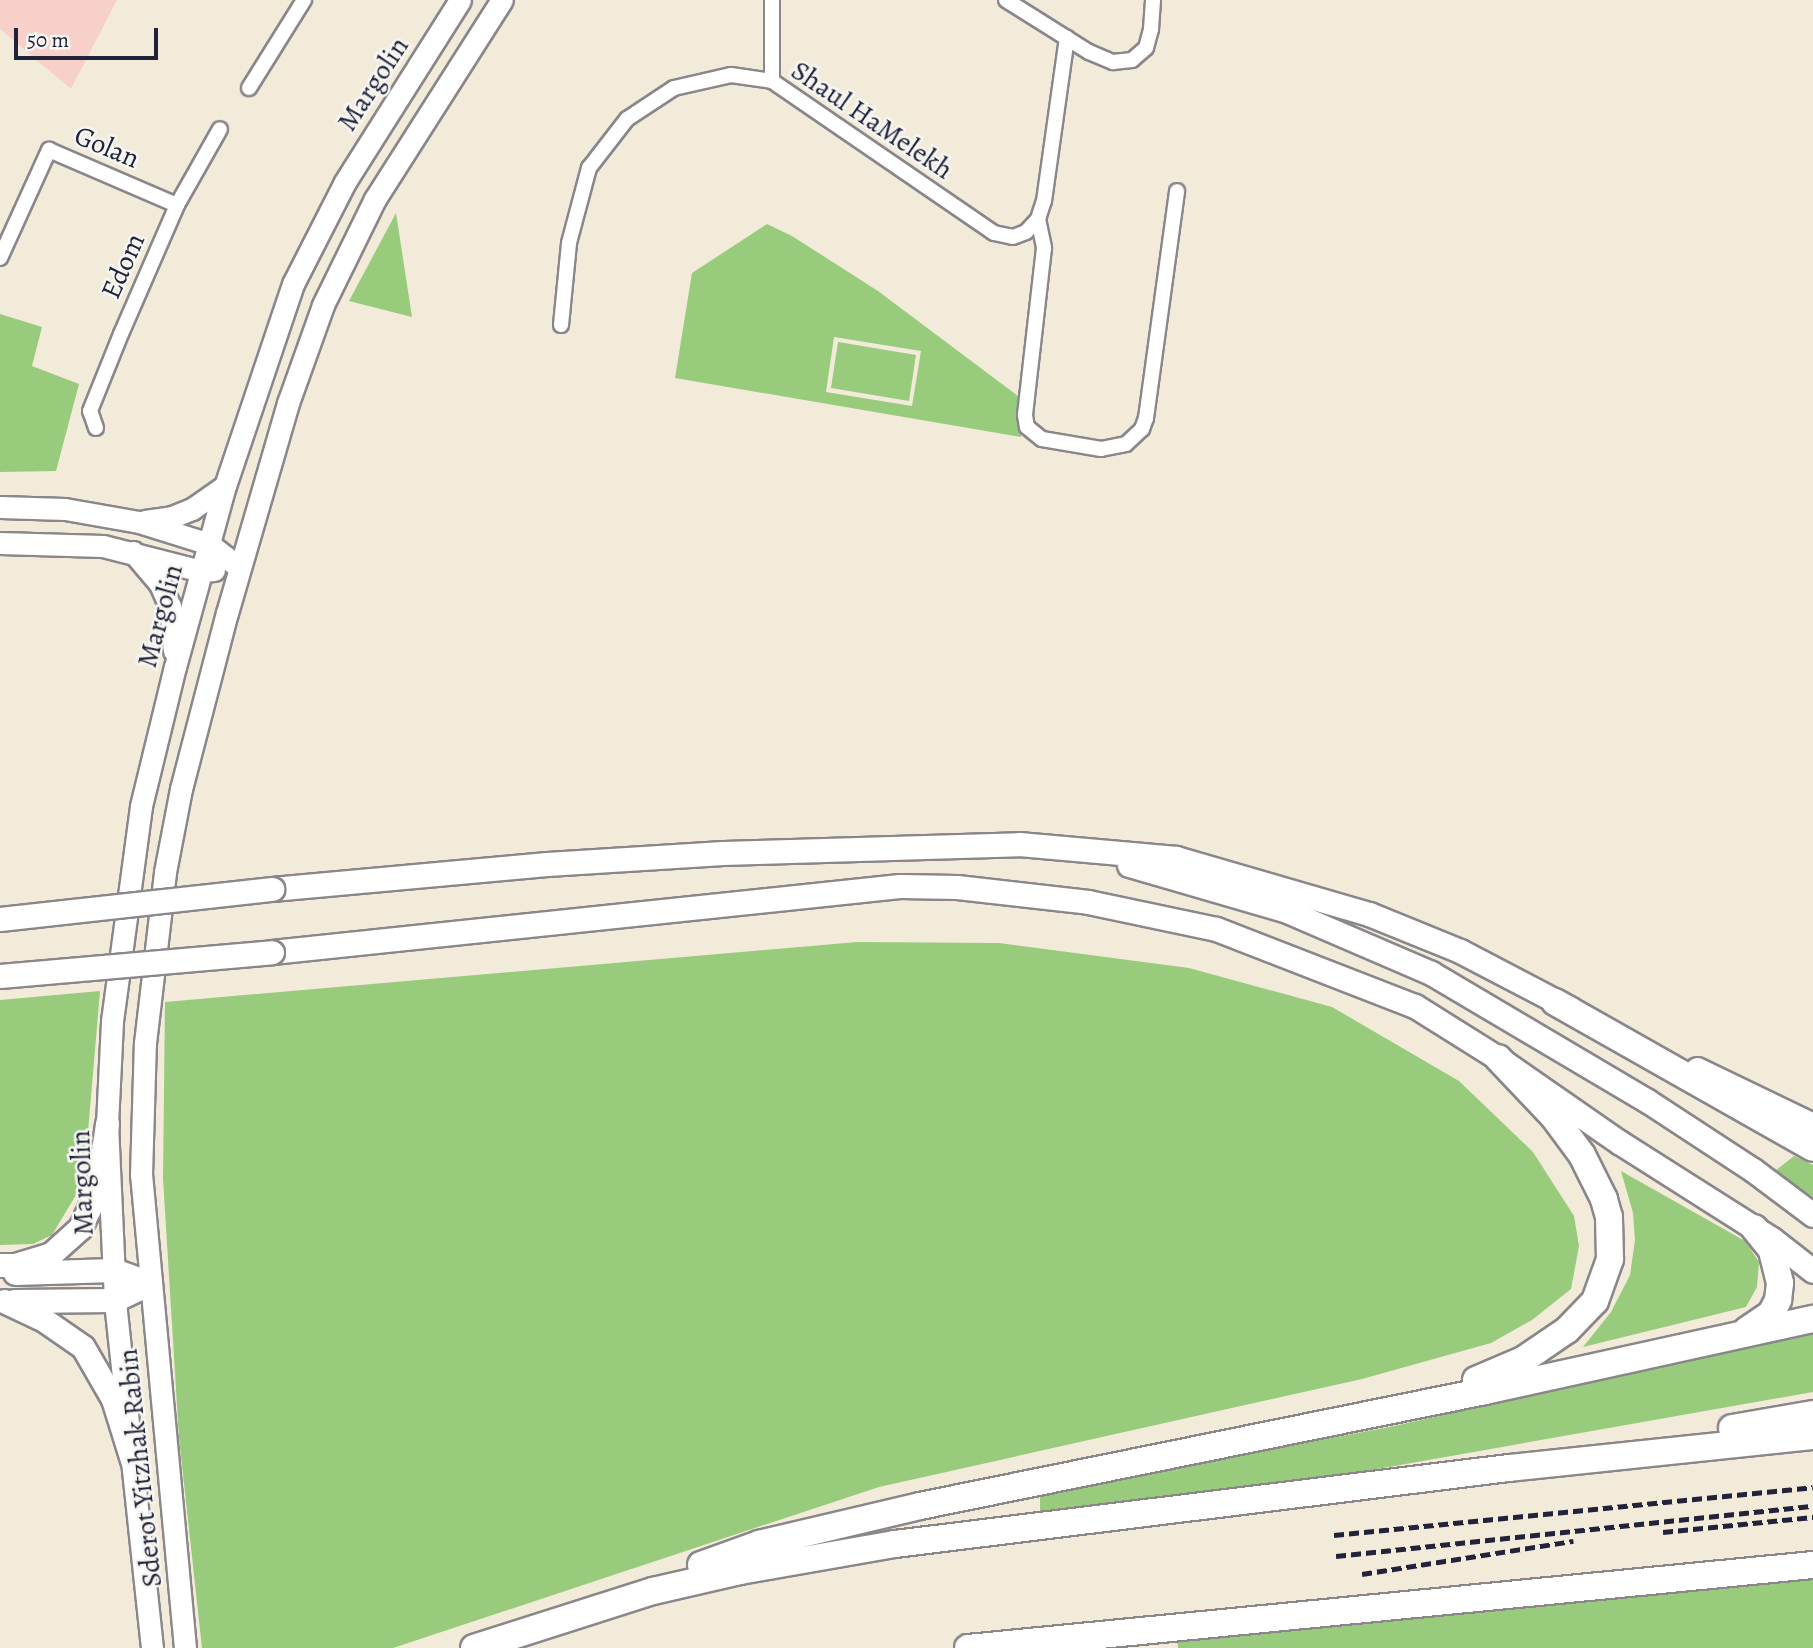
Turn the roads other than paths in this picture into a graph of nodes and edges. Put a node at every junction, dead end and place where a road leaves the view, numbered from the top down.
1 (304, 0) edge
2 (460, 0) edge
3 (502, 0) edge
4 (772, 0) edge
5 (1006, 0) edge
6 (1153, 0) edge
7 (1067, 38) junction
8 (772, 81) junction
9 (249, 88) dead end
10 (220, 129) dead end
11 (1177, 191) dead end
12 (177, 205) junction
13 (1038, 219) junction
14 (0, 258) edge
15 (561, 325) dead end
16 (96, 428) dead end
17 (225, 486) junction
18 (0, 507) edge
19 (139, 522) junction
20 (0, 543) edge
21 (209, 544) junction
22 (133, 552) junction
23 (240, 568) junction
24 (201, 571) junction
25 (175, 667) junction
26 (1082, 851) junction
27 (0, 919) edge
28 (0, 976) edge
29 (1555, 1002) junction
30 (1498, 1058) junction
31 (107, 1124) junction
32 (1813, 1125) edge
33 (1813, 1147) edge
34 (1813, 1215) edge
35 (1754, 1228) junction
36 (0, 1267) edge
37 (114, 1270) junction
38 (1813, 1270) edge
39 (150, 1283) junction
40 (116, 1300) junction
41 (2, 1301) edge
42 (1813, 1319) edge
43 (1742, 1333) junction
44 (1376, 1413) junction
45 (1813, 1414) edge
46 (1813, 1436) edge
47 (132, 1461) junction
48 (1509, 1468) junction
49 (1813, 1565) edge
50 (537, 1626) junction
51 (152, 1648) edge
52 (185, 1648) edge
53 (474, 1648) edge
54 (968, 1648) edge

1 - 9 street
2 - 17 main road, Margolin
3 - 23 main road
4 - 8 street
5 - 7 street
6 - 7 street
7 - 13 street
8 - 13 street, Shaul HaMelekh
8 - 15 street, Shaul HaMelekh
10 - 12 street, Edom
11 - 13 street
12 - 14 street, Golan
12 - 16 street, Edom
17 - 19 main road
17 - 21 main road, Margolin
18 - 19 main road
19 - 21 main road
20 - 22 main road
21 - 23 main road
21 - 24 main road, Margolin
22 - 24 main road
22 - 25 main road
23 - 24 main road
23 - 39 main road
24 - 25 main road, Margolin
25 - 31 main road, Margolin
26 - 27 main road, bridge
26 - 29 main road
26 - 34 main road
28 - 30 main road, bridge
29 - 32 main road
29 - 33 highway
30 - 35 main road
30 - 44 highway
31 - 36 main road
31 - 37 main road, Margolin
35 - 38 main road
35 - 43 highway
36 - 37 main road
37 - 39 main road
37 - 40 main road, Margolin
39 - 40 main road
39 - 52 main road, Sderot Yitzhak Rabin
40 - 41 main road
40 - 47 main road, Sderot Yitzhak Rabin
41 - 47 main road
42 - 43 highway
43 - 44 highway
44 - 50 highway
45 - 48 highway
46 - 48 highway
47 - 51 main road, Sderot Yitzhak Rabin
48 - 50 highway
49 - 54 highway
50 - 53 highway

